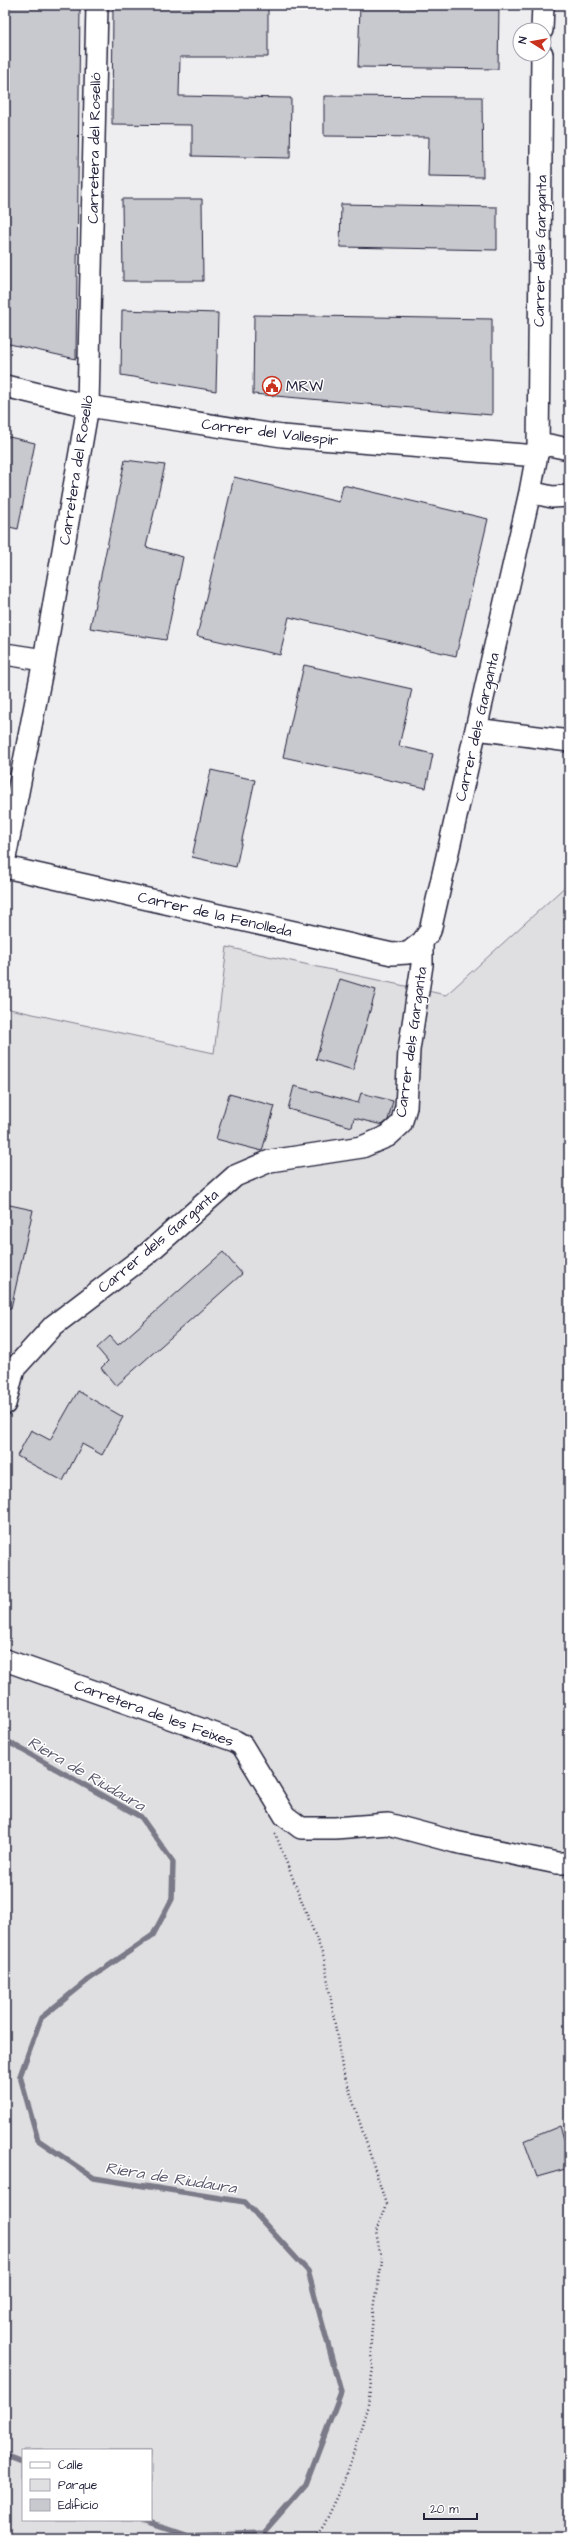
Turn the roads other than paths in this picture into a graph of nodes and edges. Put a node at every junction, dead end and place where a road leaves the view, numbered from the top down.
1 (97, 5) edge
2 (543, 5) edge
3 (542, 22) edge
4 (542, 62) edge
5 (5, 386) edge
6 (88, 406) junction
7 (569, 449) edge
8 (538, 452) junction
9 (530, 492) junction
10 (569, 496) edge
11 (5, 654) edge
12 (44, 660) junction
13 (476, 729) junction
14 (569, 741) edge
15 (5, 858) edge
16 (5, 867) edge
17 (422, 942) junction
18 (5, 1404) edge
19 (5, 1660) edge
20 (569, 1863) edge

1 - 6 street, Carretera del Roselló
2 - 3 street
4 - 8 street, Carrer dels Garganta
5 - 6 street, Carrer del Vallespir
6 - 8 street, Carrer del Vallespir
6 - 12 street, Carretera del Roselló
7 - 8 street
8 - 9 street, Carrer dels Garganta
9 - 10 street
9 - 13 street, Carrer dels Garganta
11 - 12 street
12 - 15 street, Carretera del Roselló
13 - 14 street
13 - 17 street, Carrer dels Garganta
16 - 17 street, Carrer de la Fenolleda
17 - 18 street, Carrer dels Garganta
19 - 20 street, Carretera de les Feixes

